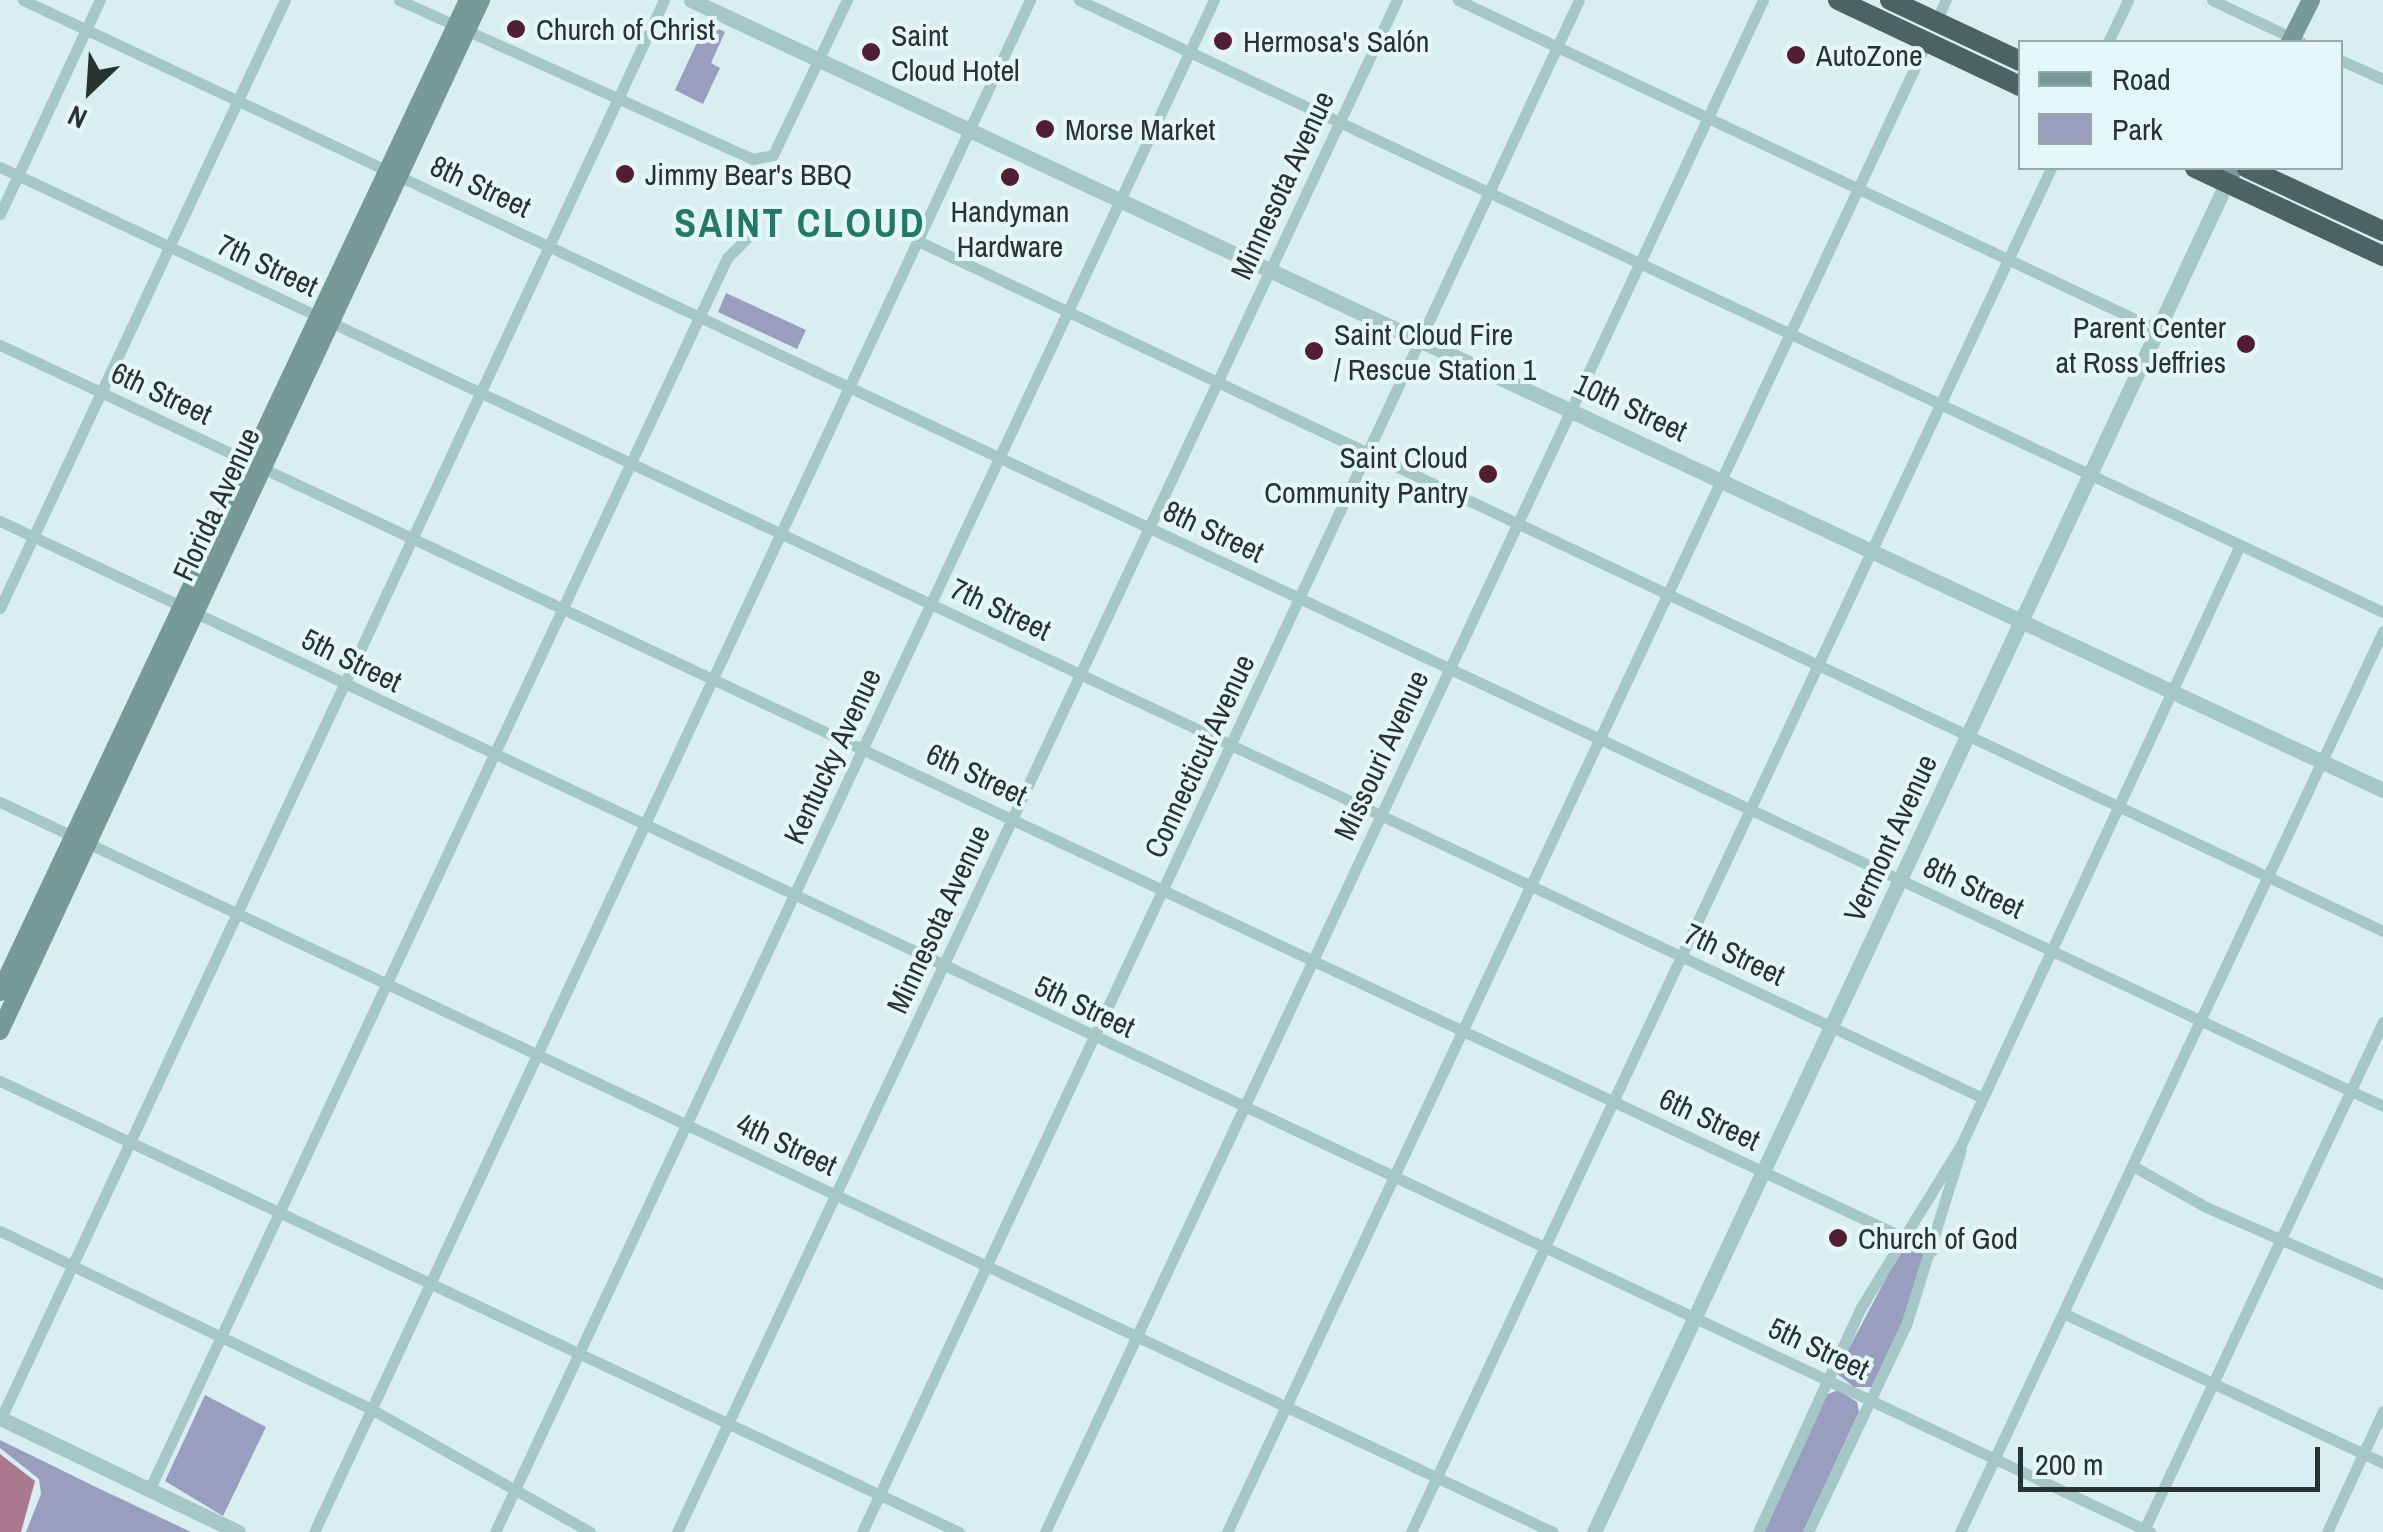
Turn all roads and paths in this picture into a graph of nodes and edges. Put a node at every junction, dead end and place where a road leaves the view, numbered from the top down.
1 (24, 0) edge
2 (100, 0) edge
3 (285, 0) edge
4 (400, 0) edge
5 (468, 0) edge
6 (481, 0) edge
7 (664, 0) edge
8 (691, 0) edge
9 (847, 0) edge
10 (1030, 0) edge
11 (1079, 0) edge
12 (1214, 0) edge
13 (1398, 0) edge
14 (1458, 0) edge
15 (1580, 0) edge
16 (1763, 0) edge
17 (1838, 0) edge
18 (1890, 0) edge
19 (1946, 0) edge
20 (2128, 0) edge
21 (2212, 0) edge
22 (2311, 0) edge
23 (1936, 22) junction
24 (463, 25) junction
25 (1894, 26) junction
26 (86, 30) junction
27 (1965, 35) junction
28 (2109, 40) edge
29 (2292, 40) edge
30 (2294, 40) edge
31 (1927, 42) junction
32 (1558, 48) junction
33 (1190, 52) junction
34 (818, 60) junction
35 (2018, 60) edge
36 (2343, 61) edge
37 (2383, 79) edge
38 (2018, 85) edge
39 (620, 97) junction
40 (238, 100) junction
41 (1708, 118) junction
42 (1338, 122) junction
43 (970, 129) junction
44 (0, 167) edge
45 (2050, 170) edge
46 (2205, 170) edge
47 (2250, 170) edge
48 (393, 173) junction
49 (18, 175) junction
50 (2230, 175) edge
51 (1858, 188) junction
52 (1488, 192) junction
53 (1120, 198) junction
54 (0, 214) edge
55 (746, 239) dead end
56 (918, 241) junction
57 (170, 246) junction
58 (548, 246) junction
59 (2382, 246) edge
60 (2008, 259) junction
61 (1640, 263) junction
62 (1271, 270) junction
63 (1068, 312) junction
64 (700, 317) junction
65 (325, 320) junction
66 (2158, 330) junction
67 (1790, 334) junction
68 (1422, 340) junction
69 (0, 345) edge
70 (1218, 382) junction
71 (850, 387) junction
72 (100, 392) junction
73 (480, 393) junction
74 (1940, 404) junction
75 (1571, 410) junction
76 (1367, 454) junction
77 (1000, 458) junction
78 (631, 463) junction
79 (256, 464) junction
80 (2091, 474) junction
81 (1722, 480) junction
82 (0, 521) edge
83 (1517, 523) junction
84 (1150, 529) junction
85 (782, 534) junction
86 (33, 536) junction
87 (412, 538) junction
88 (2240, 545) junction
89 (1872, 550) junction
90 (1668, 594) junction
91 (1300, 599) junction
92 (931, 604) junction
93 (0, 608) edge
94 (188, 609) junction
95 (562, 610) junction
96 (2383, 612) edge
97 (2022, 620) junction
98 (2383, 631) edge
99 (1818, 664) junction
100 (1450, 668) junction
101 (1082, 675) junction
102 (713, 679) junction
103 (344, 684) junction
104 (2172, 692) junction
105 (1968, 735) junction
106 (1600, 740) junction
107 (1232, 746) junction
108 (863, 749) junction
109 (494, 755) junction
110 (2322, 762) junction
111 (2383, 790) edge
112 (0, 802) edge
113 (2118, 805) junction
114 (1750, 810) junction
115 (1381, 815) junction
116 (1012, 817) junction
117 (646, 826) junction
118 (80, 840) junction
119 (2268, 876) junction
120 (1900, 880) junction
121 (1531, 886) junction
122 (1162, 890) junction
123 (794, 896) junction
124 (237, 913) junction
125 (2383, 932) edge
126 (2050, 950) junction
127 (1681, 956) junction
128 (1314, 962) junction
129 (945, 968) junction
130 (388, 984) junction
131 (0, 992) edge
132 (2200, 1020) junction
133 (2383, 1022) edge
134 (1832, 1027) junction
135 (0, 1031) edge
136 (1464, 1032) junction
137 (1094, 1038) junction
138 (538, 1054) junction
139 (0, 1081) edge
140 (2352, 1091) junction
141 (1982, 1098) junction
142 (1614, 1102) junction
143 (2383, 1106) edge
144 (1245, 1108) junction
145 (687, 1124) junction
146 (129, 1142) junction
147 (1961, 1146) junction
148 (2133, 1166) junction
149 (1764, 1172) junction
150 (1395, 1178) junction
151 (835, 1195) junction
152 (279, 1212) junction
153 (0, 1231) edge
154 (1901, 1238) junction
155 (2281, 1238) junction
156 (1545, 1250) junction
157 (1932, 1251) junction
158 (72, 1264) junction
159 (986, 1265) junction
160 (430, 1283) junction
161 (2383, 1284) edge
162 (2062, 1313) junction
163 (1695, 1318) junction
164 (222, 1334) junction
165 (1136, 1336) junction
166 (580, 1354) junction
167 (1828, 1380) junction
168 (2214, 1383) junction
169 (1870, 1400) junction
170 (1286, 1407) junction
171 (371, 1409) junction
172 (2383, 1411) edge
173 (0, 1418) edge
174 (728, 1423) junction
175 (2364, 1454) junction
176 (1994, 1459) junction
177 (2383, 1462) edge
178 (1437, 1478) junction
179 (150, 1488) junction
180 (514, 1490) junction
181 (880, 1494) junction
182 (2145, 1531) edge
183 (238, 1532) edge
184 (314, 1532) edge
185 (496, 1532) edge
186 (590, 1532) edge
187 (677, 1532) edge
188 (862, 1532) edge
189 (960, 1532) edge
190 (1045, 1532) edge
191 (1227, 1532) edge
192 (1411, 1532) edge
193 (1553, 1532) edge
194 (1594, 1532) edge
195 (1758, 1532) edge
196 (1808, 1532) edge
197 (1960, 1532) edge
198 (2326, 1532) edge

1 - 26 street, 8th Street
2 - 26 street
3 - 40 street
4 - 24 street
5 - 24 main road, Florida Avenue
6 - 24 main road, Florida Avenue
7 - 39 street
8 - 34 street, 10th Street
9 - 34 street
10 - 43 street
11 - 33 street
12 - 33 street, Kentucky Avenue
13 - 42 street, Minnesota Avenue
14 - 32 street
15 - 32 street, Connecticut Avenue
16 - 41 street, Missouri Avenue
17 - 25 highway
18 - 23 highway
19 - 23 street
20 - 28 street
21 - 29 street
22 - 30 main road
23 - 25 highway
23 - 27 highway
24 - 39 street
24 - 48 main road, Florida Avenue
25 - 31 highway
26 - 40 street, 8th Street
26 - 49 street
27 - 31 highway
27 - 35 highway
31 - 38 highway
31 - 51 street
32 - 41 street
32 - 52 street, Connecticut Avenue
33 - 42 street
33 - 53 street, Kentucky Avenue
34 - 39 street
34 - 43 street, 10th Street
36 - 37 street
39 - 58 street
40 - 48 street, 8th Street
40 - 57 street
41 - 51 street
41 - 61 street, Missouri Avenue
42 - 52 street
42 - 62 street, Minnesota Avenue
43 - 53 street, 10th Street
43 - 56 street
44 - 49 street, 7th Street
45 - 60 street
46 - 50 highway
47 - 59 highway
48 - 58 street, 8th Street
48 - 65 main road, Florida Avenue
49 - 54 street
49 - 57 street, 7th Street
50 - 59 highway
50 - 66 street, Vermont Avenue
51 - 60 street
51 - 67 street
52 - 61 street
52 - 68 street, Connecticut Avenue
53 - 62 street, 10th Street
53 - 63 street, Kentucky Avenue
55 - 64 street
56 - 63 street
56 - 71 street
57 - 65 street, 7th Street
57 - 72 street
58 - 64 street, 8th Street
58 - 73 street
60 - 66 street
60 - 74 street
61 - 67 street
61 - 75 street, Missouri Avenue
62 - 68 street, 10th Street
62 - 70 street, Minnesota Avenue
63 - 70 street
63 - 77 street, Kentucky Avenue
64 - 71 street, 8th Street
64 - 78 street
65 - 73 street, 7th Street
65 - 79 main road, Florida Avenue
66 - 80 street, Vermont Avenue
67 - 74 street
67 - 81 street
68 - 75 street, 10th Street
68 - 76 street, Connecticut Avenue
69 - 72 street, 6th Street
70 - 76 street
70 - 84 street, Minnesota Avenue
71 - 77 street, 8th Street
71 - 85 street
72 - 79 street, 6th Street
72 - 86 street
73 - 78 street, 7th Street
73 - 87 street
74 - 80 street
74 - 89 street
75 - 81 street, 10th Street
75 - 83 street, Missouri Avenue
76 - 83 street
76 - 91 street, Connecticut Avenue
77 - 84 street, 8th Street
77 - 92 street, Kentucky Avenue
78 - 85 street, 7th Street
78 - 95 street
79 - 87 street, 6th Street
79 - 94 main road, Florida Avenue
80 - 88 street
80 - 97 street, Vermont Avenue
81 - 89 street, 10th Street
81 - 90 street
82 - 86 street, 5th Street
83 - 90 street
83 - 100 street, Missouri Avenue
84 - 91 street, 8th Street
84 - 101 street, Minnesota Avenue
85 - 92 street, 7th Street
85 - 102 street
86 - 93 street
86 - 94 street, 5th Street
87 - 95 street, 6th Street
87 - 103 street
88 - 96 street
88 - 104 street
89 - 97 street, 10th Street
89 - 99 street
90 - 99 street
90 - 106 street
91 - 100 street, 8th Street
91 - 107 street, Connecticut Avenue
92 - 101 street, 7th Street
92 - 108 street, Kentucky Avenue
94 - 103 street, 5th Street
94 - 118 main road, Florida Avenue
95 - 102 street, 6th Street
95 - 109 street
97 - 104 street, 10th Street
97 - 105 street, Vermont Avenue
98 - 110 street
99 - 105 street
99 - 114 street
100 - 106 street, 8th Street
100 - 115 street, Missouri Avenue
101 - 107 street, 7th Street
101 - 116 street, Minnesota Avenue
102 - 108 street, 6th Street
102 - 117 street
103 - 109 street, 5th Street
103 - 124 street
104 - 110 street, 10th Street
104 - 113 street
105 - 113 street
105 - 120 street, Vermont Avenue
106 - 114 street, 8th Street
106 - 121 street
107 - 115 street, 7th Street
107 - 122 street, Connecticut Avenue
108 - 116 street, 6th Street
108 - 123 street, Kentucky Avenue
109 - 117 street, 5th Street
109 - 130 street
110 - 111 street, 10th Street
110 - 119 street
112 - 118 street, 4th Street
113 - 119 street
113 - 126 street
114 - 120 street, 8th Street
114 - 127 street
115 - 121 street, 7th Street
115 - 128 street, Missouri Avenue
116 - 122 street, 6th Street
116 - 129 street, Minnesota Avenue
117 - 123 street, 5th Street
117 - 138 street
118 - 124 street, 4th Street
118 - 131 main road, Florida Avenue
118 - 135 main road, Florida Avenue
119 - 125 street
119 - 132 street
120 - 126 street, 8th Street
120 - 134 street, Vermont Avenue
121 - 127 street, 7th Street
121 - 136 street
122 - 128 street, 6th Street
122 - 137 street, Connecticut Avenue
123 - 129 street, 5th Street
123 - 145 street, Kentucky Avenue
124 - 130 street, 4th Street
124 - 146 street
126 - 132 street, 8th Street
126 - 141 street
127 - 134 street, 7th Street
127 - 142 street
128 - 136 street, 6th Street
128 - 144 street, Missouri Avenue
129 - 137 street, 5th Street
129 - 151 street, Minnesota Avenue
130 - 138 street, 4th Street
130 - 152 street
132 - 140 street, 8th Street
132 - 148 street
133 - 140 street
134 - 141 street, 7th Street
134 - 149 street, Vermont Avenue
136 - 142 street, 6th Street
136 - 150 street
137 - 144 street, 5th Street
137 - 159 street, Connecticut Avenue
138 - 145 street, 4th Street
138 - 160 street
139 - 146 street
140 - 143 street, 8th Street
140 - 155 street
141 - 147 street
142 - 149 street, 6th Street
142 - 156 street
144 - 150 street, 5th Street
144 - 165 street, Missouri Avenue
145 - 151 street, 4th Street
145 - 166 street, Kentucky Avenue
146 - 152 street
146 - 158 street
147 - 154 street
147 - 157 street
148 - 155 street
148 - 162 street
149 - 154 street, 6th Street
149 - 163 street, Vermont Avenue
150 - 156 street, 5th Street
150 - 170 street
151 - 159 street, 4th Street
151 - 174 street, Minnesota Avenue
152 - 160 street
152 - 164 street
153 - 158 street
154 - 157 street, 6th Street
154 - 167 street
155 - 161 street
155 - 168 street
156 - 163 street, 5th Street
156 - 178 street
157 - 169 street
158 - 164 street
158 - 173 street
159 - 165 street, 4th Street
159 - 181 street, Connecticut Avenue
160 - 166 street
160 - 171 street
162 - 168 street
162 - 176 street
163 - 167 street, 5th Street
163 - 194 street, Vermont Avenue
164 - 171 street
164 - 179 street
165 - 170 street, 4th Street
165 - 190 street, Missouri Avenue
166 - 174 street
166 - 180 street, Kentucky Avenue
167 - 169 street, 5th Street
167 - 195 street
168 - 175 street
168 - 182 street
169 - 176 street, 5th Street
169 - 196 street
170 - 178 street, 4th Street
170 - 191 street
171 - 180 street
171 - 184 street
172 - 175 street
173 - 179 street
174 - 181 street
174 - 187 street, Minnesota Avenue
175 - 177 street
175 - 198 street
176 - 182 street, 5th Street
176 - 197 street
178 - 192 street
178 - 193 street, 4th Street
179 - 183 street
180 - 185 street, Kentucky Avenue
180 - 186 street
181 - 188 street, Connecticut Avenue
181 - 189 street

